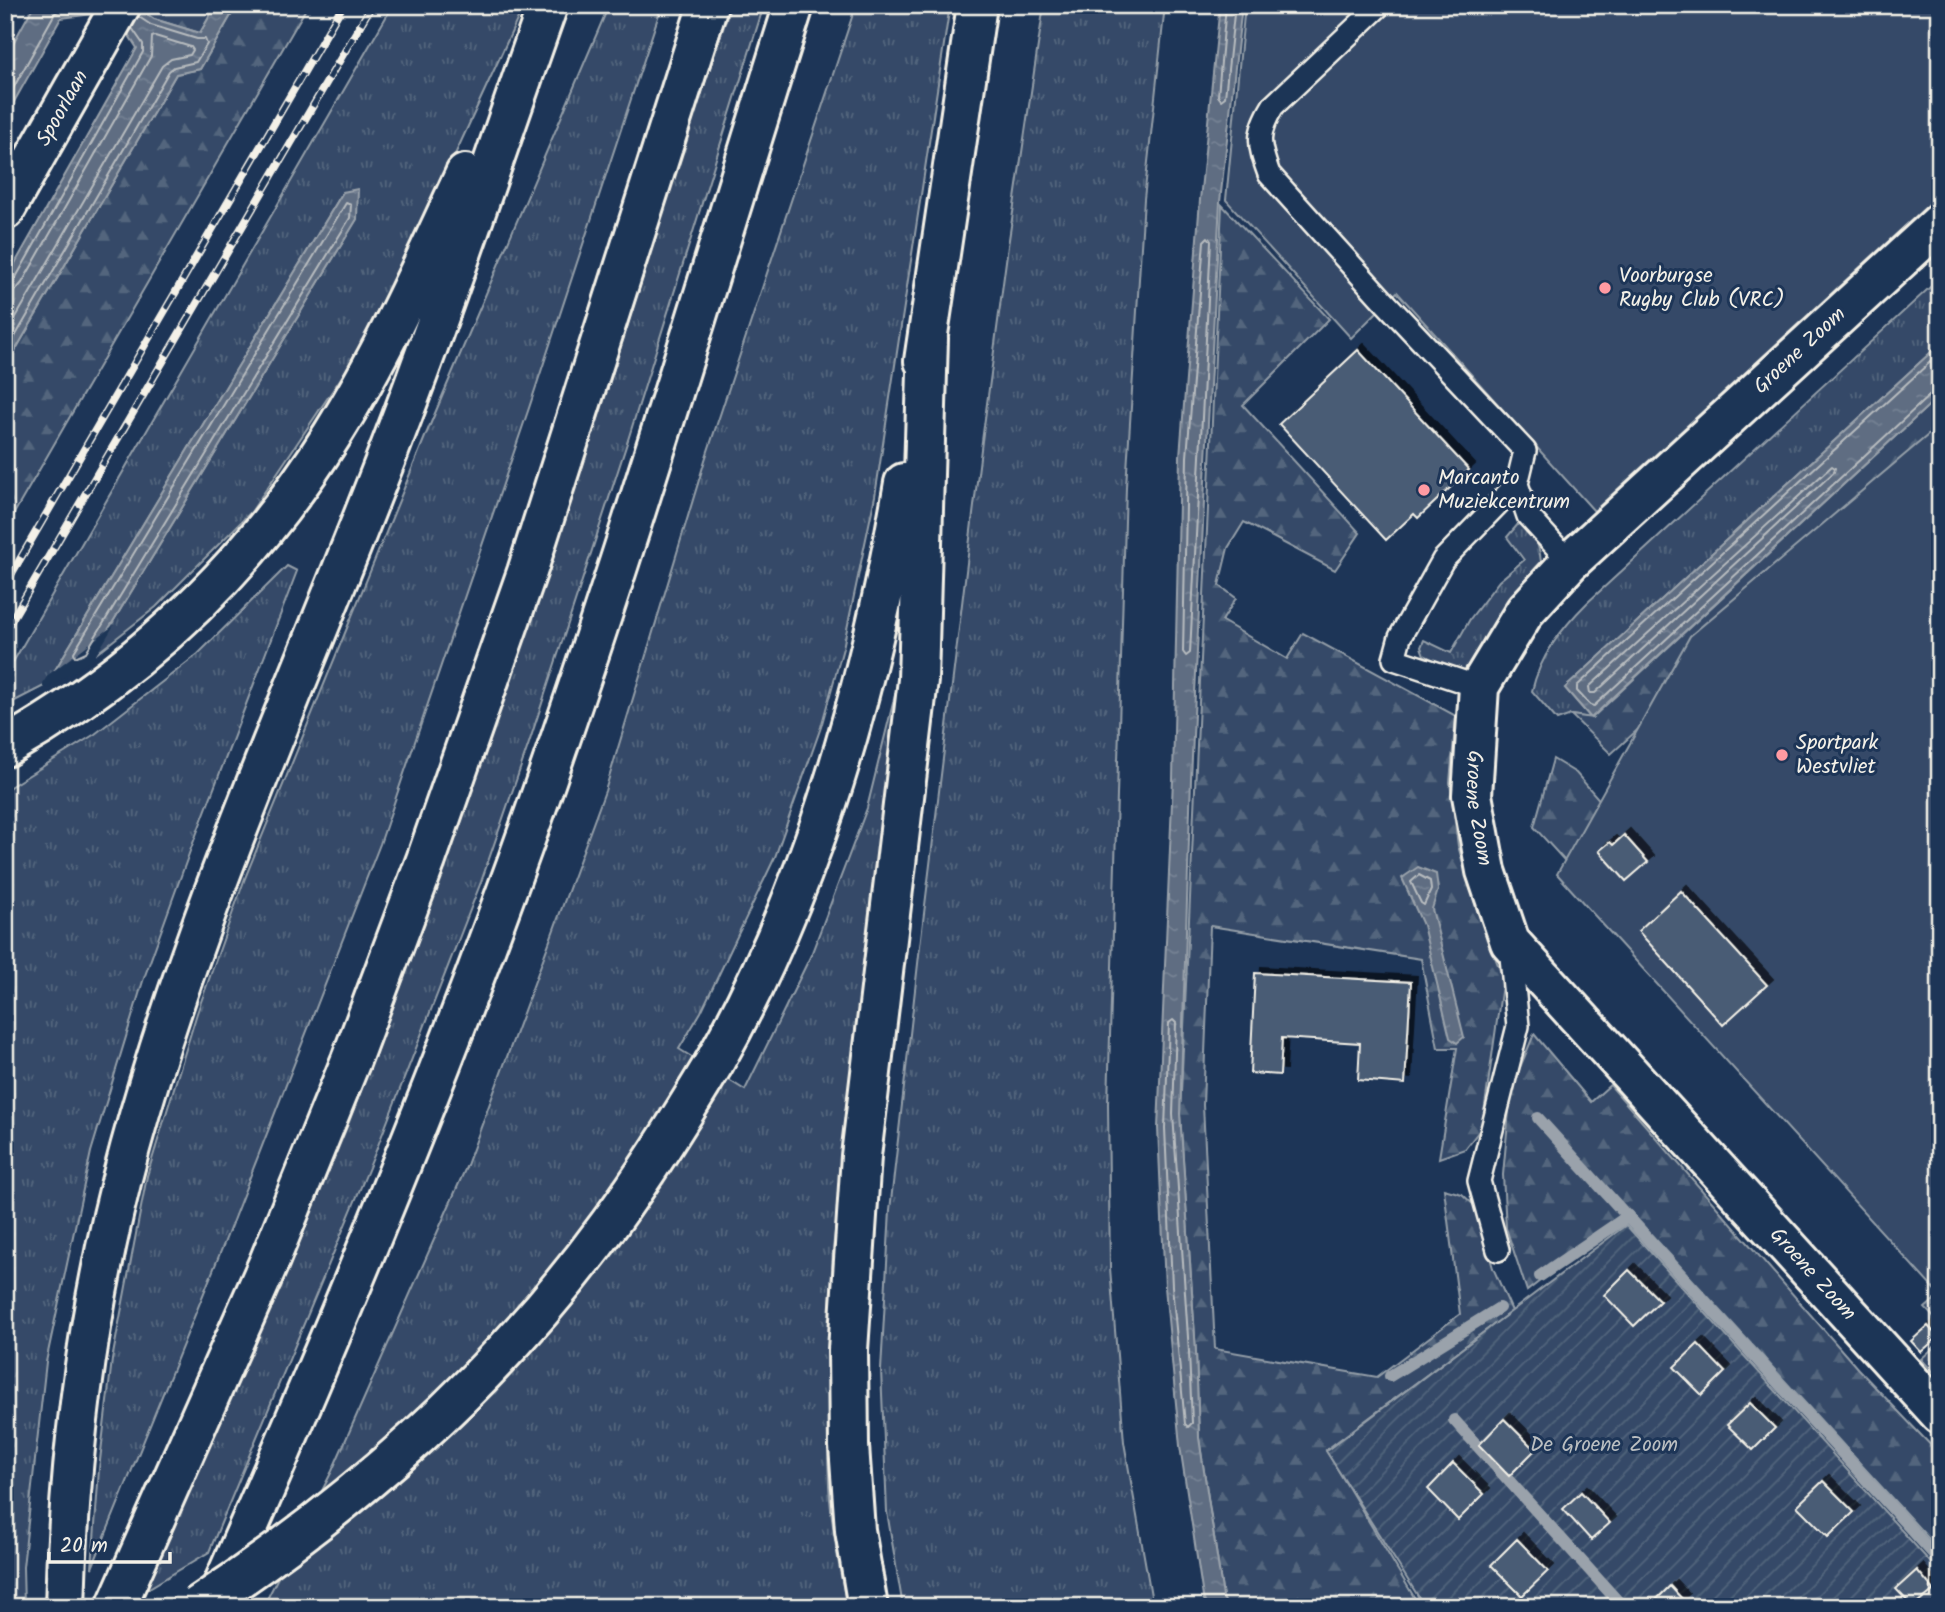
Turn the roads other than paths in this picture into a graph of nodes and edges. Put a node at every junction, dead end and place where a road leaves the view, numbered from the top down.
1 (121, 5) edge
2 (540, 5) edge
3 (548, 5) edge
4 (708, 5) edge
5 (794, 5) edge
6 (977, 5) edge
7 (1380, 5) edge
8 (5, 209) edge
9 (1940, 223) edge
10 (928, 338) junction
11 (1517, 484) junction
12 (1570, 562) junction
13 (1479, 687) junction
14 (5, 747) edge
15 (1510, 942) junction
16 (1498, 1250) dead end
17 (1940, 1414) edge
18 (65, 1607) edge
19 (116, 1607) edge
20 (197, 1607) edge
21 (213, 1607) edge
22 (868, 1607) edge

1 - 8 main road, Spoorlaan
2 - 14 main road
3 - 18 main road
4 - 19 main road
5 - 21 main road
6 - 10 main road
7 - 11 lane
9 - 12 main road, Groene Zoom
10 - 20 main road, bridge
10 - 22 main road
11 - 12 lane
11 - 13 lane
12 - 13 main road, Groene Zoom
13 - 15 main road, Groene Zoom
15 - 16 lane
15 - 17 main road, Groene Zoom

